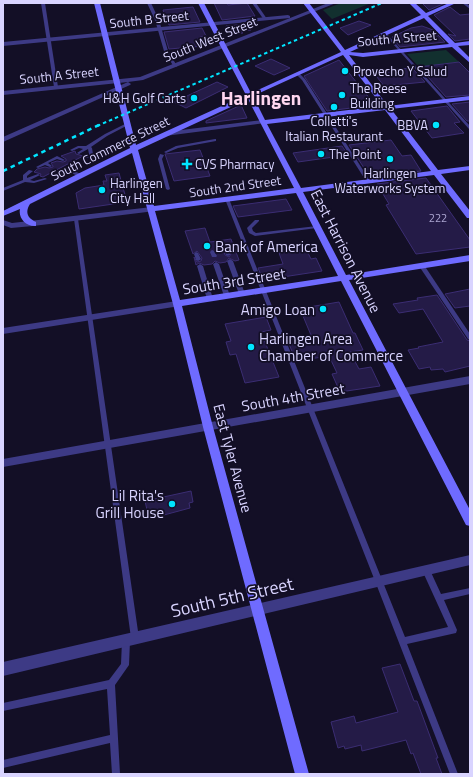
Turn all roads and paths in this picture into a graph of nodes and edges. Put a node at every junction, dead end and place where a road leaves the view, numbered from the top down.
1 (44, 3) edge
2 (96, 3) edge
3 (149, 3) edge
4 (201, 3) edge
5 (254, 3) edge
6 (306, 3) edge
7 (333, 3) edge
8 (412, 3) edge
9 (453, 3) edge
10 (464, 3) edge
11 (470, 8) edge
12 (313, 11) junction
13 (298, 16) junction
14 (425, 16) junction
15 (265, 19) junction
16 (212, 24) junction
17 (160, 29) junction
18 (105, 34) junction
19 (386, 34) junction
20 (49, 40) junction
21 (470, 43) edge
22 (3, 44) edge
23 (453, 45) junction
24 (224, 46) junction
25 (401, 51) junction
26 (344, 53) junction
27 (470, 61) edge
28 (175, 66) junction
29 (298, 74) junction
30 (118, 84) junction
31 (56, 88) junction
32 (3, 93) edge
33 (250, 96) junction
34 (470, 98) edge
35 (446, 101) junction
36 (387, 108) junction
37 (326, 115) junction
38 (263, 122) junction
39 (128, 124) junction
40 (470, 128) edge
41 (165, 134) junction
42 (3, 140) edge
43 (215, 140) dead end
44 (90, 148) junction
45 (135, 149) junction
46 (72, 150) dead end
47 (65, 154) dead end
48 (79, 154) dead end
49 (57, 157) junction
50 (86, 157) dead end
51 (77, 162) dead end
52 (45, 163) junction
53 (38, 167) dead end
54 (71, 167) junction
55 (470, 168) edge
56 (31, 171) dead end
57 (61, 171) junction
58 (436, 172) junction
59 (38, 175) dead end
60 (53, 175) dead end
61 (81, 176) junction
62 (45, 179) dead end
63 (25, 181) junction
64 (368, 181) junction
65 (168, 189) dead end
66 (3, 190) edge
67 (298, 190) junction
68 (227, 200) junction
69 (27, 202) junction
70 (152, 209) junction
71 (3, 214) edge
72 (470, 216) edge
73 (76, 219) junction
74 (257, 221) dead end
75 (3, 222) edge
76 (33, 224) junction
77 (317, 227) junction
78 (470, 258) edge
79 (230, 262) dead end
80 (216, 264) dead end
81 (200, 266) dead end
82 (422, 266) junction
83 (344, 278) junction
84 (263, 291) junction
85 (242, 294) junction
86 (227, 296) junction
87 (210, 299) junction
88 (177, 304) junction
89 (90, 317) junction
90 (3, 331) edge
91 (470, 338) edge
92 (470, 380) edge
93 (403, 392) junction
94 (310, 409) junction
95 (208, 427) junction
96 (108, 445) junction
97 (3, 463) edge
98 (470, 521) edge
99 (470, 560) edge
100 (426, 570) junction
101 (379, 581) junction
102 (470, 591) edge
103 (439, 598) junction
104 (257, 610) junction
105 (130, 640) junction
106 (402, 641) junction
107 (3, 669) edge
108 (112, 684) junction
109 (3, 707) edge
110 (114, 738) junction
111 (3, 764) edge
112 (116, 774) edge
113 (302, 774) edge
114 (454, 774) edge

1 - 20 lane
2 - 18 main road, East Tyler Avenue
3 - 17 lane
4 - 16 main road, East Harrison Avenue
5 - 15 lane
6 - 12 main road
7 - 12 street, South West Street
8 - 14 main road
9 - 14 main road, South Commerce Street
10 - 11 lane
12 - 13 street, South West Street
12 - 26 main road
13 - 15 street, South B Street
13 - 24 street, South West Street
14 - 19 main road, South Commerce Street
14 - 23 main road
15 - 16 street, South B Street
16 - 17 street, South B Street
16 - 24 main road, East Harrison Avenue
17 - 18 street, South B Street
17 - 28 lane
18 - 20 street, South B Street
18 - 30 main road, East Tyler Avenue
19 - 25 lane
19 - 26 main road, South Commerce Street
20 - 22 street, South B Street
20 - 31 lane
21 - 23 main road, South A Street
23 - 25 main road, South A Street
23 - 27 main road
24 - 28 street, South West Street
24 - 33 main road, East Harrison Avenue
25 - 26 main road, South A Street
25 - 35 lane
26 - 29 main road, South Commerce Street
26 - 36 main road
28 - 30 street, South West Street
29 - 33 main road, South Commerce Street
29 - 37 lane
30 - 31 street, South A Street
30 - 39 main road, East Tyler Avenue
30 - 42 street
31 - 32 street, South A Street
33 - 38 main road, East Harrison Avenue
33 - 41 main road, South Commerce Street
34 - 35 main road
35 - 36 main road
35 - 40 lane
36 - 37 main road
36 - 58 main road
37 - 38 main road
37 - 64 lane
38 - 41 street
38 - 67 main road, East Harrison Avenue
39 - 44 lane
39 - 45 main road, East Tyler Avenue
41 - 45 main road, South Commerce Street
43 - 65 lane
44 - 46 lane
44 - 48 lane
44 - 50 lane
45 - 61 main road, South Commerce Street
45 - 70 main road, East Tyler Avenue
47 - 49 lane
49 - 52 lane
49 - 54 lane
51 - 54 lane
52 - 53 lane
52 - 57 lane
54 - 57 lane
54 - 61 lane
55 - 58 main road, South 2nd Street
56 - 63 lane
57 - 60 lane
58 - 64 main road, South 2nd Street
58 - 72 main road
59 - 63 lane
61 - 69 main road, South Commerce Street
62 - 63 lane
63 - 66 lane
64 - 67 main road, South 2nd Street
67 - 68 main road, South 2nd Street
67 - 77 main road, East Harrison Avenue
68 - 70 main road, South 2nd Street
68 - 84 lane
69 - 71 main road, South Commerce Street
69 - 76 main road
70 - 73 street, South 2nd Street
70 - 88 main road, East Tyler Avenue
73 - 76 street, South 2nd Street
73 - 89 lane
74 - 77 lane
75 - 76 street, South 2nd Street
77 - 83 main road, East Harrison Avenue
78 - 82 main road, South 3rd Street
79 - 85 lane
80 - 86 lane
81 - 87 lane
82 - 83 main road, South 3rd Street
82 - 91 lane
83 - 84 main road, South 3rd Street
83 - 93 main road, East Harrison Avenue
84 - 85 main road, South 3rd Street
84 - 94 lane
85 - 86 main road, South 3rd Street
86 - 87 main road, South 3rd Street
87 - 88 main road, South 3rd Street
88 - 89 street, South 3rd Street
88 - 95 main road, East Tyler Avenue
89 - 90 street, South 3rd Street
89 - 96 lane
92 - 93 street, South 4th Street
93 - 94 street, South 4th Street
93 - 98 main road, East Harrison Avenue
94 - 95 street, South 4th Street
94 - 101 lane
95 - 96 street, South 4th Street
95 - 104 main road, East Tyler Avenue
96 - 97 street, South 4th Street
96 - 105 lane
99 - 100 street, South 5th Street
100 - 101 street, South 5th Street
100 - 103 lane
101 - 104 street, South 5th Street
101 - 106 lane
102 - 103 lane
103 - 106 lane
104 - 105 street, South 5th Street
104 - 113 main road, East Tyler Avenue
105 - 107 street, South 5th Street
105 - 108 lane
106 - 114 lane
108 - 109 lane
108 - 110 lane
110 - 111 lane
110 - 112 lane

